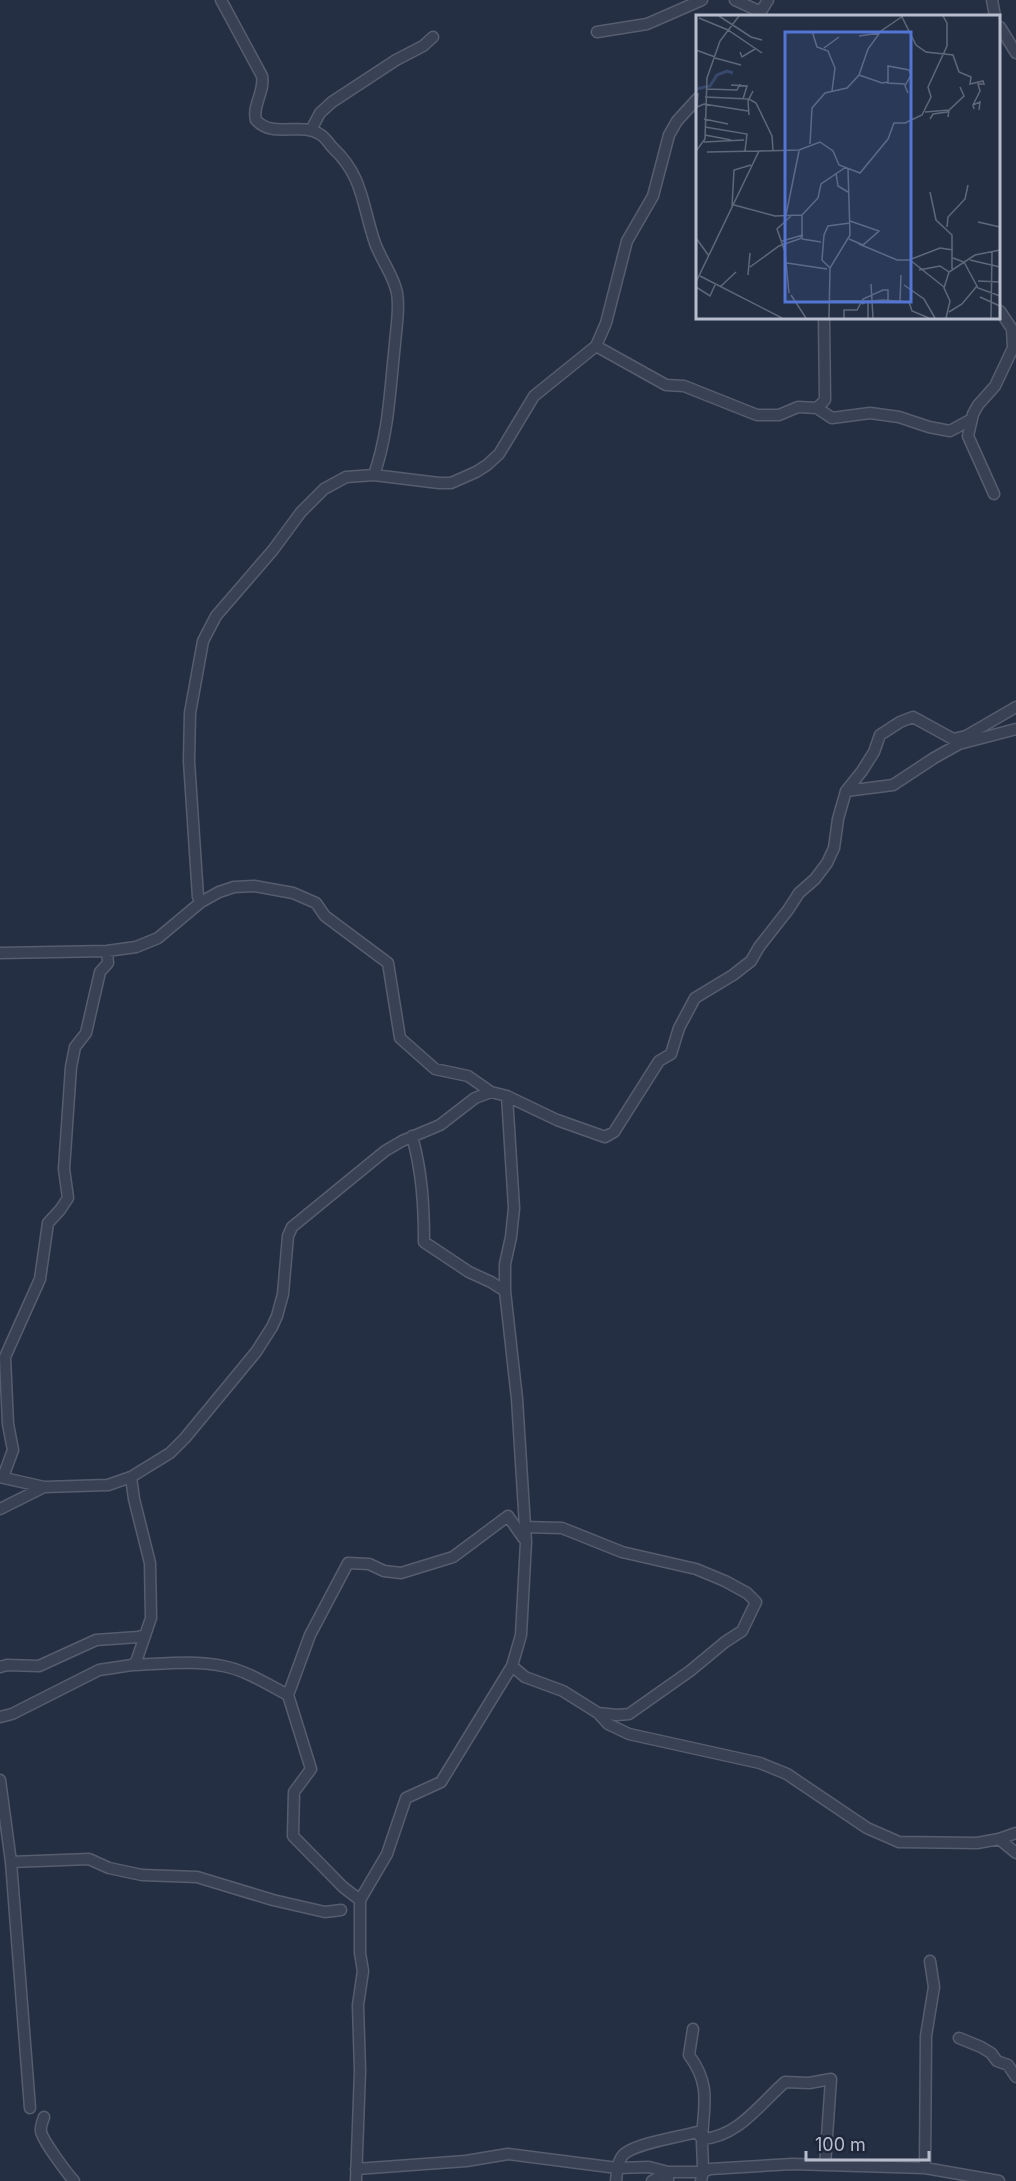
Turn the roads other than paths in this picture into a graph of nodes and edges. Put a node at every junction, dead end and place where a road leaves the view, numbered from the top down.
1 (222, 0) edge
2 (702, 0) edge
3 (735, 0) edge
4 (768, 0) edge
5 (993, 0) edge
6 (759, 14) edge
7 (995, 15) edge
8 (1001, 30) edge
9 (597, 32) dead end
10 (433, 37) dead end
11 (1016, 53) edge
12 (696, 100) edge
13 (311, 130) junction
14 (1001, 314) edge
15 (824, 320) edge
16 (596, 346) junction
17 (817, 408) junction
18 (972, 419) junction
19 (374, 475) junction
20 (994, 494) dead end
21 (1016, 708) edge
22 (1016, 729) edge
23 (846, 791) junction
24 (201, 902) junction
25 (107, 951) junction
26 (0, 953) edge
27 (491, 1092) junction
28 (507, 1096) junction
29 (412, 1136) junction
30 (505, 1291) junction
31 (2, 1477) edge
32 (131, 1477) junction
33 (44, 1487) junction
34 (0, 1509) edge
35 (524, 1527) junction
36 (526, 1542) junction
37 (145, 1635) junction
38 (132, 1665) junction
39 (512, 1666) junction
40 (0, 1667) edge
41 (288, 1695) junction
42 (598, 1713) junction
43 (0, 1717) edge
44 (0, 1780) edge
45 (1016, 1833) edge
46 (999, 1839) junction
47 (1016, 1852) edge
48 (11, 1862) junction
49 (360, 1900) junction
50 (341, 1910) dead end
51 (930, 1961) dead end
52 (693, 2029) dead end
53 (959, 2038) dead end
54 (1016, 2077) edge
55 (30, 2108) dead end
56 (44, 2116) dead end
57 (702, 2139) junction
58 (825, 2165) junction
59 (617, 2168) junction
60 (925, 2168) junction
61 (356, 2169) junction
62 (668, 2176) edge
63 (702, 2176) edge
64 (74, 2181) edge
65 (356, 2181) edge
66 (616, 2181) edge
67 (652, 2181) edge
68 (999, 2181) edge

1 - 13 street
2 - 9 street
3 - 6 street
4 - 6 street
5 - 7 street
8 - 11 street
10 - 13 street
12 - 16 street
13 - 19 street
14 - 18 street
15 - 17 street
16 - 17 street
16 - 19 street
17 - 18 street
18 - 20 street
19 - 24 street
21 - 23 street
22 - 23 street
23 - 28 street
24 - 25 street
24 - 27 street
25 - 26 street
25 - 31 street
27 - 28 street
27 - 29 street
28 - 30 street
29 - 30 street
29 - 32 street
30 - 35 street
31 - 33 street
32 - 33 street
32 - 37 street
33 - 34 street
35 - 36 street
35 - 42 street
36 - 39 street
36 - 41 street
37 - 38 street
37 - 40 street
38 - 41 street
38 - 43 street
39 - 42 street
39 - 49 street
41 - 49 street
42 - 46 street
44 - 48 street
45 - 46 street
46 - 47 street
48 - 50 street
48 - 55 street
49 - 61 street
51 - 60 street
52 - 57 street
53 - 54 street
56 - 64 street
57 - 58 street
57 - 59 street
57 - 63 street
58 - 60 street
58 - 63 street
59 - 61 street
59 - 62 street
59 - 66 street
60 - 68 street
61 - 65 street
62 - 63 street
62 - 67 street

